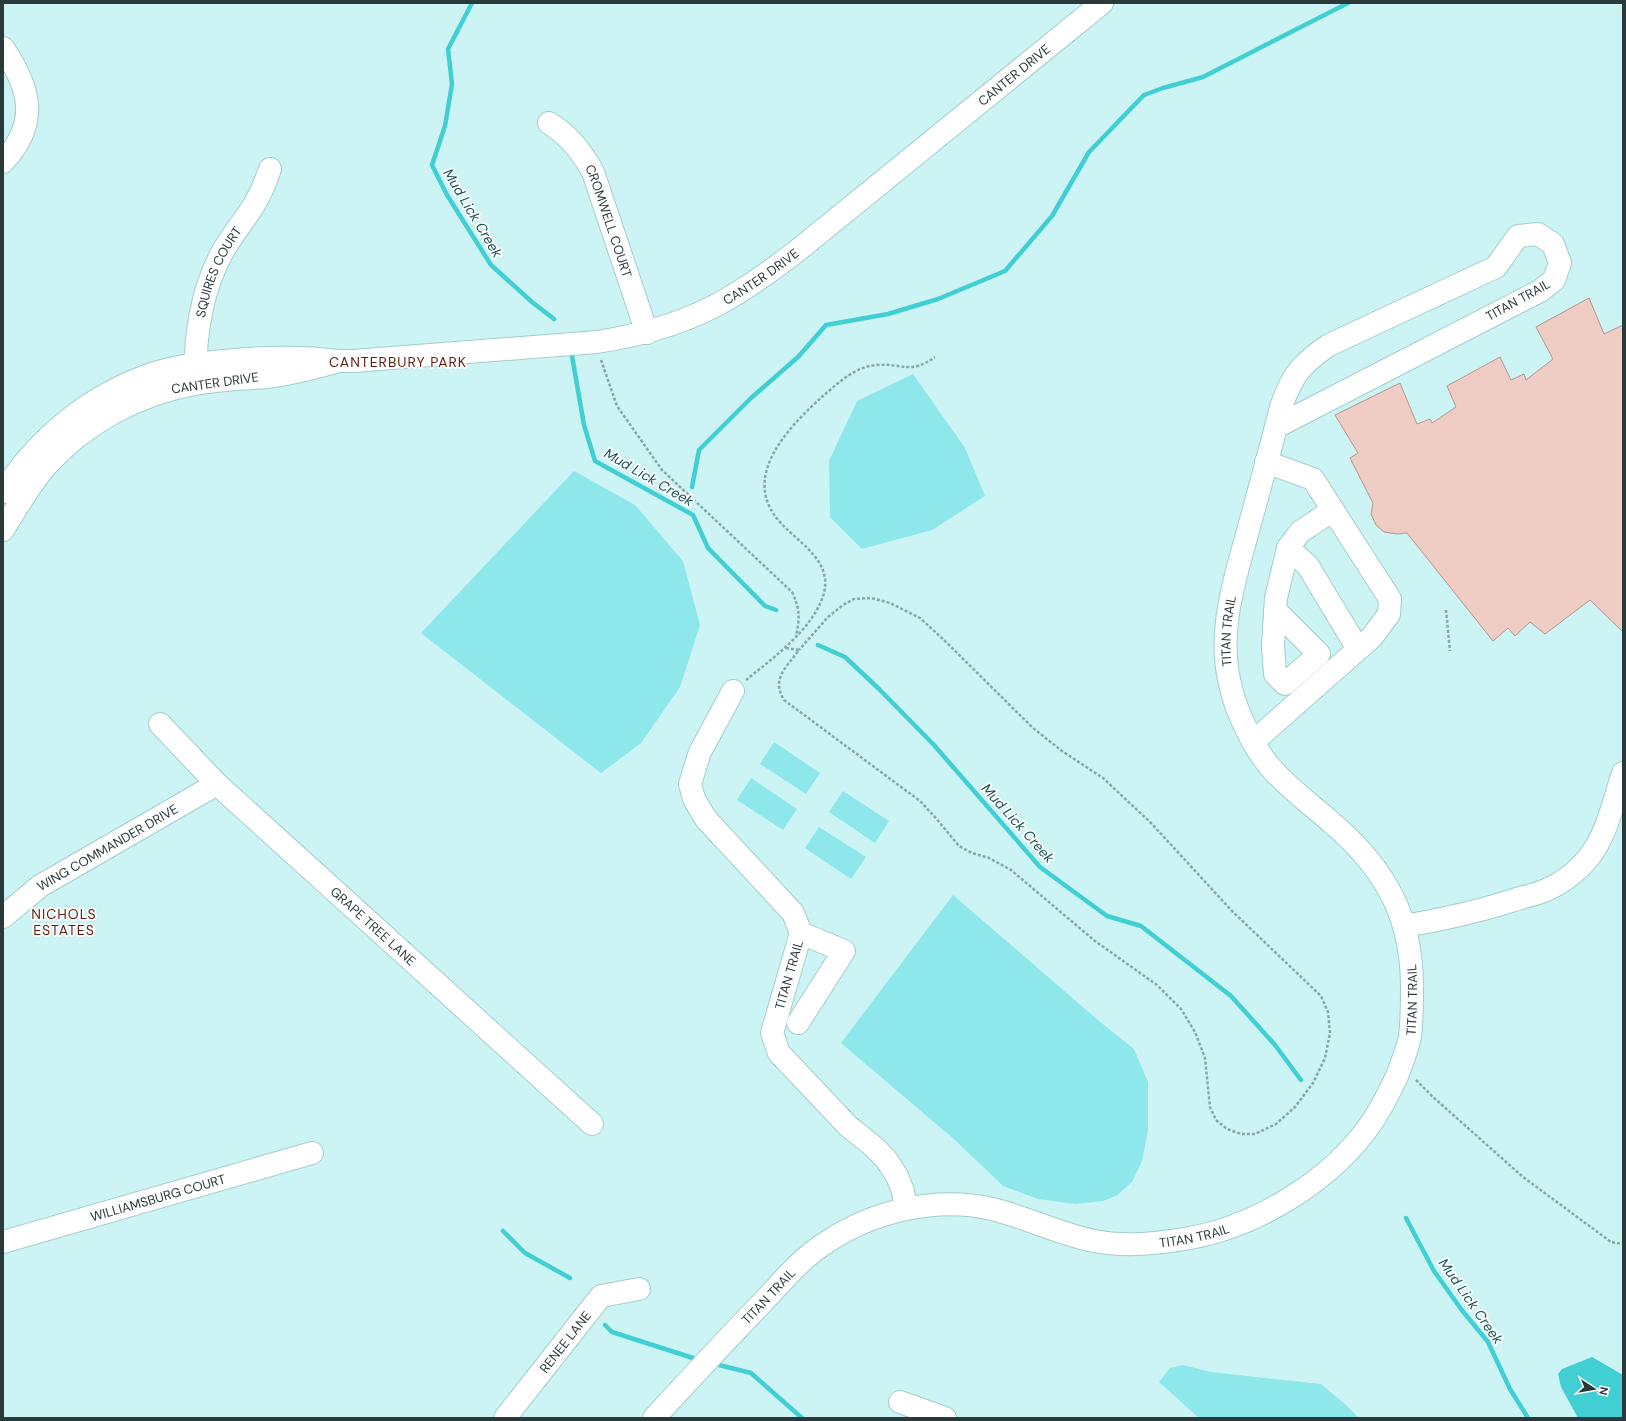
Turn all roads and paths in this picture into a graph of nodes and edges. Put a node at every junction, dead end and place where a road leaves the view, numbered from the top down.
1 (1102, 3) edge
2 (3, 48) edge
3 (549, 123) dead end
4 (3, 162) edge
5 (270, 169) dead end
6 (647, 332) junction
7 (597, 342) junction
8 (935, 357) dead end
9 (195, 374) junction
10 (1276, 427) junction
11 (1266, 462) junction
12 (3, 492) edge
13 (1333, 510) junction
14 (3, 530) edge
15 (1288, 548) junction
16 (1275, 610) dead end
17 (1446, 610) dead end
18 (796, 636) junction
19 (786, 648) junction
20 (1358, 648) junction
21 (799, 650) junction
22 (1450, 651) dead end
23 (733, 691) joint
24 (160, 724) dead end
25 (1253, 742) junction
26 (1623, 773) edge
27 (217, 784) junction
28 (3, 917) edge
29 (1404, 926) junction
30 (801, 933) junction
31 (798, 1023) dead end
32 (1401, 1065) junction
33 (592, 1124) dead end
34 (312, 1154) dead end
35 (906, 1209) junction
36 (3, 1242) edge
37 (1623, 1244) edge
38 (639, 1289) dead end
39 (900, 1402) dead end
40 (506, 1418) edge
41 (654, 1418) edge
42 (945, 1418) edge

1 - 6 street, CANTER DRIVE
2 - 4 street
3 - 6 street, CROMWELL COURT
5 - 9 street, SQUIRES COURT
6 - 7 street, CANTER DRIVE
7 - 9 street, CANTER DRIVE
7 - 18 path
8 - 18 path
9 - 12 street, CANTER DRIVE
9 - 14 street, CANTER DRIVE
10 - 10 street, TITAN TRAIL
10 - 11 street, TITAN TRAIL
11 - 13 street
11 - 25 street, TITAN TRAIL
13 - 15 street
13 - 20 street
15 - 16 street
15 - 20 street
17 - 22 path
18 - 19 path
19 - 21 path
19 - 23 path
20 - 25 street
21 - 21 path
23 - 30 street, TITAN TRAIL
24 - 27 street, GRAPE TREE LANE
25 - 29 street, TITAN TRAIL
26 - 29 street
27 - 28 street, WING COMMANDER DRIVE
27 - 33 street, GRAPE TREE LANE
29 - 32 street, TITAN TRAIL
30 - 31 street
30 - 35 street, TITAN TRAIL
32 - 35 street, TITAN TRAIL
32 - 37 path
34 - 36 street, WILLIAMSBURG COURT
35 - 41 street, TITAN TRAIL
38 - 40 street, RENEE LANE
39 - 42 street

